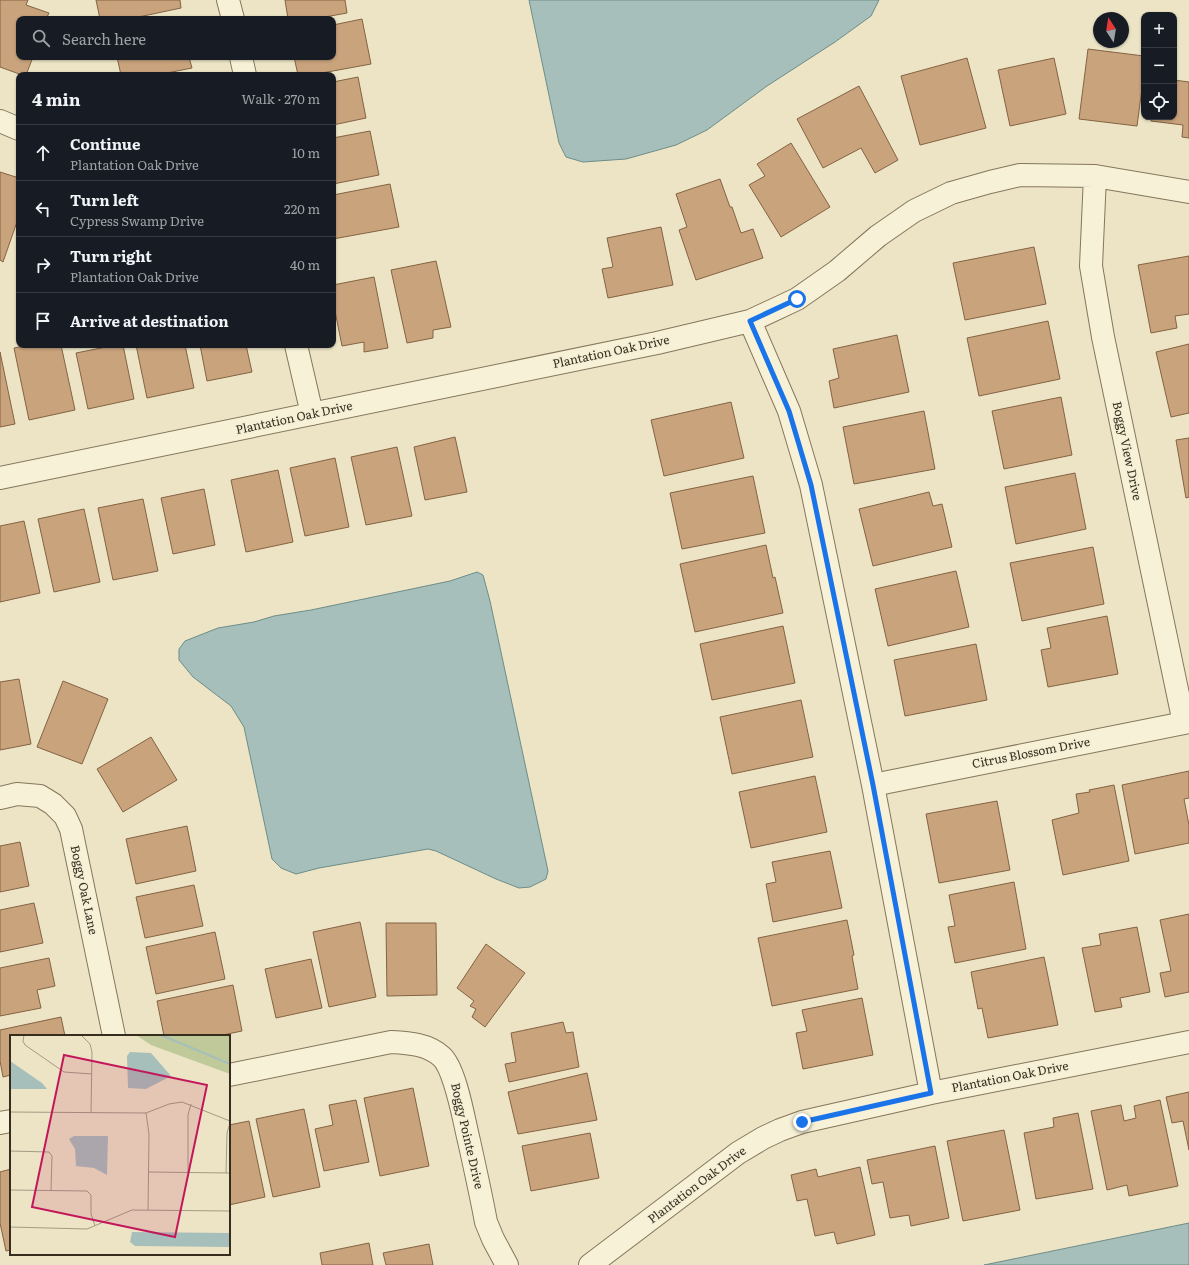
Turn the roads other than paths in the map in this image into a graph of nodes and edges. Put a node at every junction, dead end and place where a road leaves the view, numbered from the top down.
1 (228, 0) edge
2 (232, 16) edge
3 (242, 60) edge
4 (244, 72) edge
5 (0, 122) edge
6 (16, 128) edge
7 (1095, 176) junction
8 (1189, 192) edge
9 (750, 321) junction
10 (297, 348) edge
11 (312, 414) junction
12 (0, 478) edge
13 (1186, 722) edge
14 (873, 785) junction
15 (0, 798) edge
16 (114, 1035) edge
17 (1189, 1042) edge
18 (230, 1075) edge
19 (931, 1093) junction
20 (10, 1121) edge
21 (0, 1124) edge
22 (507, 1265) edge
23 (590, 1265) edge

1 - 2 street
3 - 4 street
5 - 6 street
7 - 8 street, Plantation Oak Drive
7 - 9 street, Plantation Oak Drive
7 - 13 street, Boggy View Drive
9 - 11 street, Plantation Oak Drive
9 - 14 street
10 - 11 street
11 - 12 street, Plantation Oak Drive
13 - 14 street, Citrus Blossom Drive
14 - 19 street
15 - 16 street, Boggy Oak Lane
17 - 19 street, Plantation Oak Drive
18 - 22 street, Boggy Pointe Drive
19 - 23 street, Plantation Oak Drive
20 - 21 street

